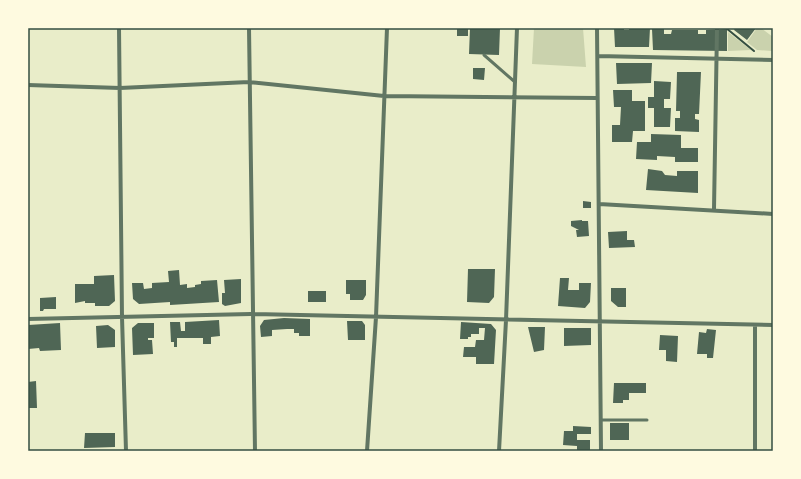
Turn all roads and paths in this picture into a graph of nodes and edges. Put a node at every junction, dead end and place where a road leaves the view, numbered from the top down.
1 (119, 28) edge
2 (249, 28) edge
3 (387, 28) edge
4 (517, 28) edge
5 (597, 28) edge
6 (717, 28) edge
7 (726, 28) edge
8 (484, 55) dead end
9 (598, 56) junction
10 (717, 58) junction
11 (764, 59) junction
12 (773, 60) edge
13 (249, 82) junction
14 (515, 82) junction
15 (28, 85) edge
16 (120, 88) junction
17 (384, 96) junction
18 (515, 98) junction
19 (597, 98) junction
20 (598, 204) junction
21 (714, 209) junction
22 (773, 214) edge
23 (251, 314) junction
24 (122, 317) junction
25 (376, 317) junction
26 (28, 319) edge
27 (506, 320) junction
28 (600, 322) junction
29 (755, 325) junction
30 (773, 325) edge
31 (601, 420) junction
32 (647, 420) dead end
33 (126, 451) edge
34 (254, 451) edge
35 (367, 451) edge
36 (499, 451) edge
37 (601, 451) edge
38 (756, 451) edge

1 - 16 street
2 - 13 street
3 - 17 street
4 - 14 street
5 - 9 street
6 - 10 street
7 - 11 path
8 - 14 lane
9 - 10 street
9 - 19 street
10 - 11 street
10 - 21 street
11 - 12 street
13 - 16 street
13 - 17 street
13 - 23 street
14 - 18 street
15 - 16 street
16 - 24 street
17 - 18 street
17 - 25 street
18 - 19 street
18 - 27 street
19 - 20 street
20 - 21 street
20 - 28 street
21 - 22 street
23 - 24 street
23 - 25 street
23 - 34 street
24 - 26 street
24 - 33 street
25 - 27 street
25 - 35 street
27 - 28 street
27 - 36 street
28 - 29 street
28 - 31 street
29 - 30 street
29 - 38 street
31 - 32 lane
31 - 37 street

